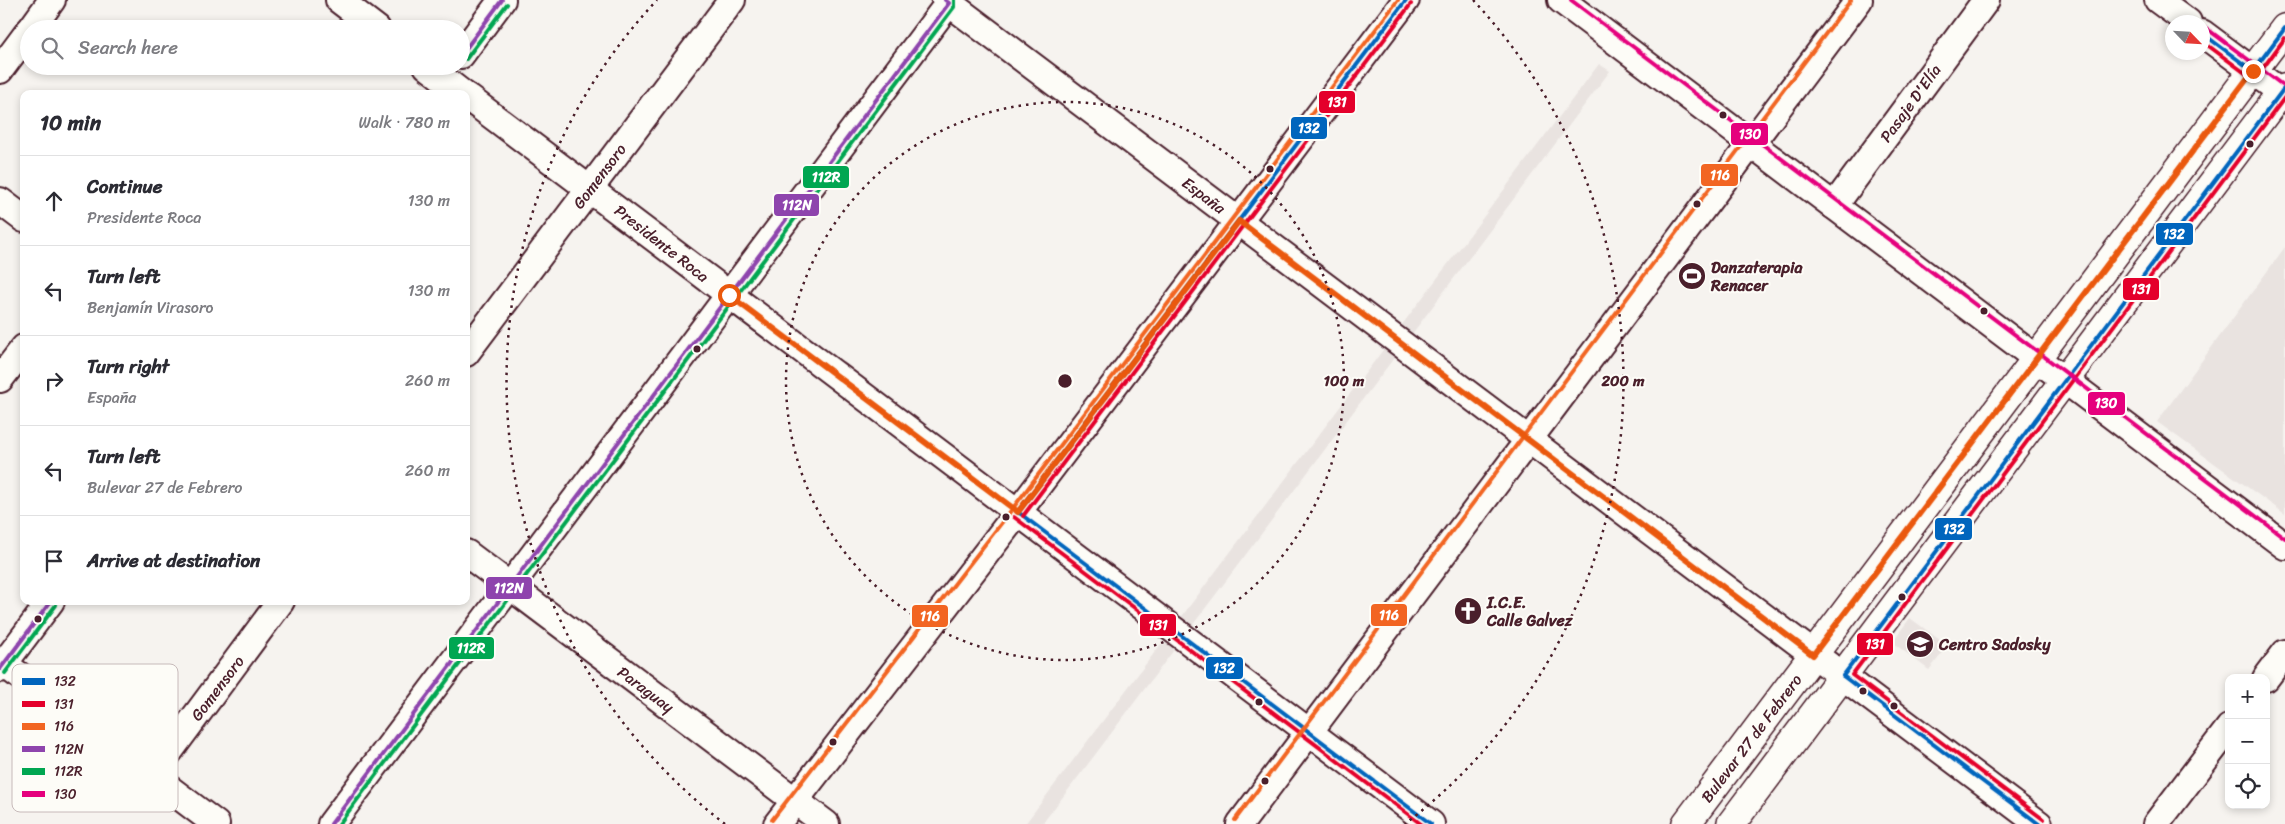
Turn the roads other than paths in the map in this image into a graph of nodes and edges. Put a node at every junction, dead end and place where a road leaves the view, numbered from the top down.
1 (52, 0) edge
2 (339, 0) edge
3 (502, 0) edge
4 (732, 0) edge
5 (1406, 0) edge
6 (1561, 0) edge
7 (1859, 0) edge
8 (1986, 0) edge
9 (948, 1) edge
10 (2166, 2) edge
11 (2180, 15) edge
12 (37, 20) edge
13 (365, 20) edge
14 (2285, 28) edge
15 (2210, 39) edge
16 (470, 42) edge
17 (20, 43) edge
18 (0, 70) edge
19 (2253, 71) junction
20 (447, 82) edge
21 (458, 90) edge
22 (2284, 92) edge
23 (470, 99) edge
24 (1751, 144) junction
25 (590, 188) junction
26 (0, 201) edge
27 (1834, 206) junction
28 (20, 216) edge
29 (1239, 221) junction
30 (729, 295) junction
31 (470, 348) edge
32 (20, 353) edge
33 (2036, 360) junction
34 (0, 379) edge
35 (2065, 380) junction
36 (1528, 439) junction
37 (1018, 512) junction
38 (2285, 546) edge
39 (470, 556) edge
40 (510, 586) junction
41 (48, 605) edge
42 (279, 605) edge
43 (2285, 653) edge
44 (1813, 655) junction
45 (1, 665) edge
46 (12, 673) edge
47 (2269, 674) edge
48 (1843, 676) junction
49 (1309, 732) junction
50 (2225, 733) edge
51 (178, 740) edge
52 (178, 795) edge
53 (795, 800) junction
54 (216, 824) edge
55 (331, 824) edge
56 (777, 824) edge
57 (826, 824) edge
58 (1240, 824) edge
59 (1431, 824) edge
60 (1686, 824) edge
61 (1731, 824) edge
62 (2039, 824) edge
63 (2156, 824) edge

1 - 12 street
2 - 13 street
3 - 16 street
4 - 25 street, Gomensoro
5 - 29 street
6 - 24 street
7 - 24 street
8 - 27 street, Pasaje D'Elía
9 - 29 street, España
9 - 30 street
10 - 11 street
14 - 19 main road, Bulevar 27 de Febrero
15 - 19 street
17 - 18 street
19 - 22 street
19 - 33 main road, Bulevar 27 de Febrero
20 - 21 street, Presidente Roca
22 - 35 main road
23 - 25 street, Presidente Roca
24 - 27 street
24 - 36 street
25 - 30 street, Presidente Roca
25 - 31 street, Gomensoro
26 - 28 street
27 - 33 street
29 - 36 street, España
29 - 37 street
30 - 37 street, Presidente Roca
30 - 40 street
32 - 34 street
33 - 35 street
33 - 44 main road, Bulevar 27 de Febrero
35 - 38 street
35 - 48 main road
36 - 44 street, España
36 - 49 street
37 - 49 street, Presidente Roca
37 - 53 street
39 - 40 street, Paraguay
40 - 53 street, Paraguay
40 - 55 street
41 - 45 street
42 - 51 street, Gomensoro
43 - 47 street
44 - 48 street, España
44 - 60 main road, Bulevar 27 de Febrero
45 - 46 street
48 - 61 main road
48 - 62 street, España
49 - 58 street
49 - 59 street, Presidente Roca
50 - 63 street
52 - 54 street
53 - 56 street
53 - 57 street, Paraguay

